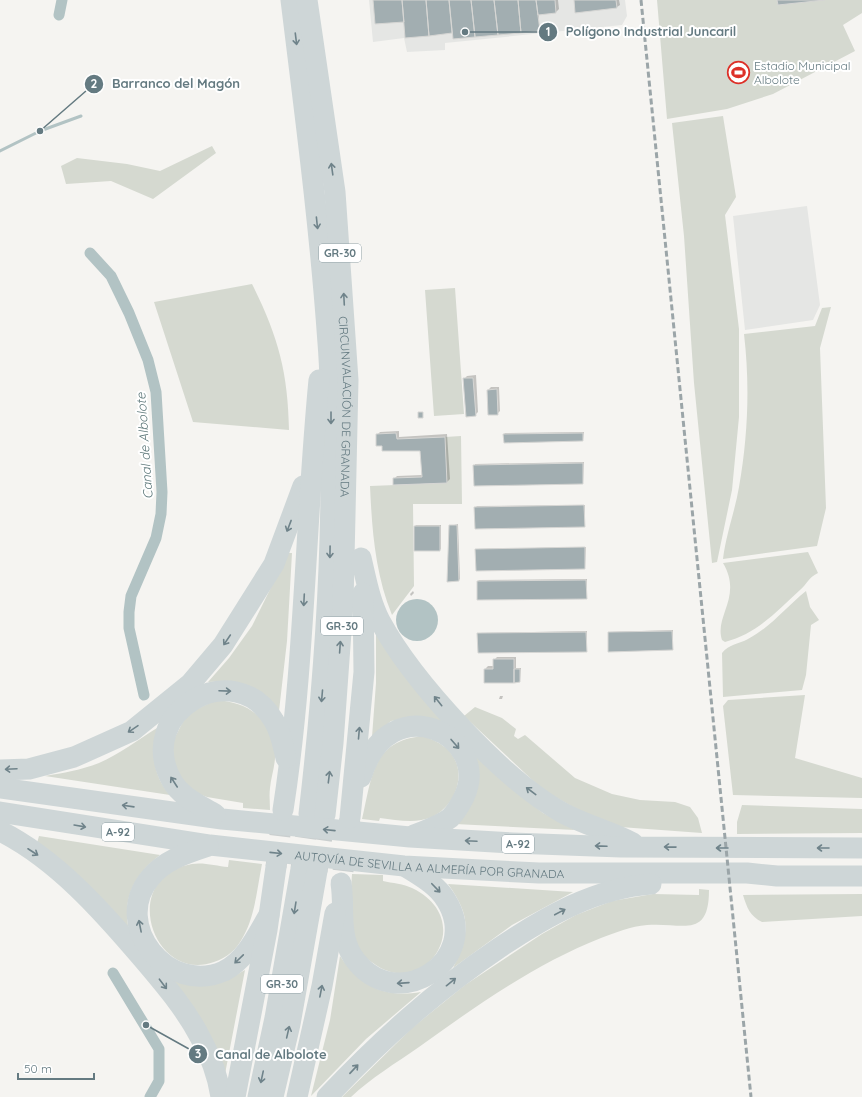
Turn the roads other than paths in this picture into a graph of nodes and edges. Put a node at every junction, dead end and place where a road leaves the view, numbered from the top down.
1 (291, 0) edge
2 (307, 0) edge
3 (318, 0) edge
4 (319, 72) junction
5 (326, 323) junction
6 (347, 436) junction
7 (311, 463) junction
8 (361, 558) junction
9 (0, 770) edge
10 (289, 770) junction
11 (0, 788) edge
12 (283, 810) tunnel mouth
13 (0, 812) edge
14 (232, 820) junction
15 (0, 831) edge
16 (403, 837) junction
17 (210, 845) junction
18 (640, 847) junction
19 (862, 848) edge
20 (396, 865) junction
21 (276, 867) tunnel mouth
22 (862, 876) edge
23 (704, 878) junction
24 (269, 915) junction
25 (221, 1097) edge
26 (234, 1097) edge
27 (258, 1097) edge
28 (273, 1097) edge
29 (297, 1097) edge
30 (327, 1097) edge

1 -> 5 highway, CIRCUNVALACIÓN DE GRANADA / GR-30
2 - 4 highway, CIRCUNVALACIÓN DE GRANADA / GR-30
3 - 4 highway
6 -> 4 highway, CIRCUNVALACIÓN DE GRANADA / GR-30
5 -> 6 highway, CIRCUNVALACIÓN DE GRANADA / GR-30
5 - 7 highway
6 - 8 highway
7 -> 9 highway
7 -> 10 highway
8 - 16 highway
18 -> 8 highway
10 - 12 highway
14 -> 10 highway
14 -> 11 highway, AUTOVÍA DE SEVILLA A ALMERÍA POR GRANADA / A-92
13 -> 17 highway, AUTOVÍA DE SEVILLA A ALMERÍA POR GRANADA / A-92
16 -> 14 highway, AUTOVÍA DE SEVILLA A ALMERÍA POR GRANADA / A-92
15 -> 25 highway
18 -> 16 highway, AUTOVÍA DE SEVILLA A ALMERÍA POR GRANADA / A-92
17 -> 20 highway, AUTOVÍA DE SEVILLA A ALMERÍA POR GRANADA / A-92
24 -> 17 highway
19 -> 18 highway, AUTOVÍA DE SEVILLA A ALMERÍA POR GRANADA / A-92
20 - 23 highway, AUTOVÍA DE SEVILLA A ALMERÍA POR GRANADA / A-92
20 - 29 highway
21 - 24 highway
22 - 23 highway
30 -> 23 highway
24 - 26 highway
28 -> 27 highway, GR-30

